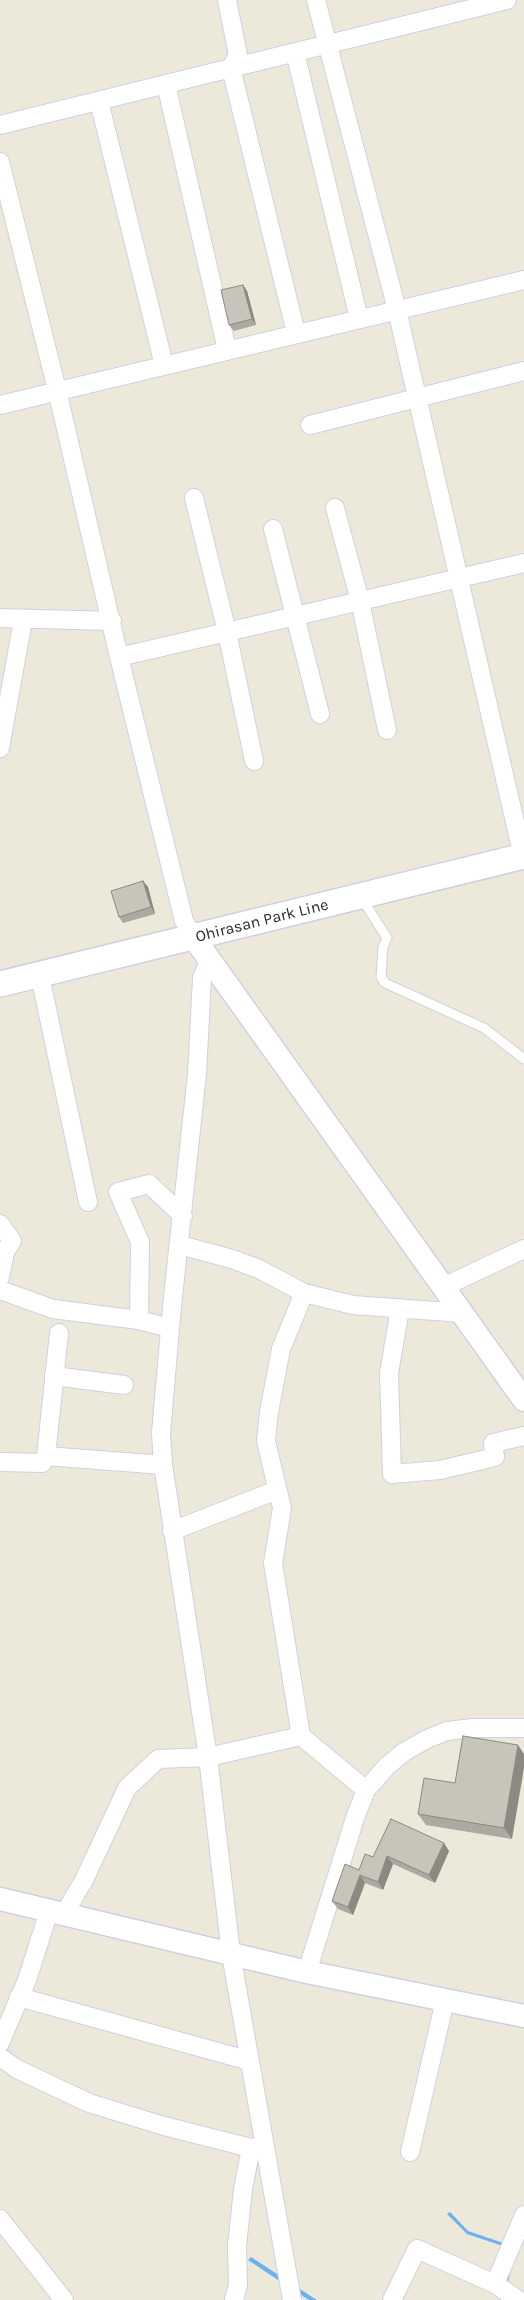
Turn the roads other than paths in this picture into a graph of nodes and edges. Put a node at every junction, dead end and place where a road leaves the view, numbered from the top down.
1 (226, 0) edge
2 (316, 0) edge
3 (506, 0) edge
4 (328, 44) junction
5 (295, 52) junction
6 (231, 68) junction
7 (166, 84) junction
8 (99, 101) junction
9 (0, 125) edge
10 (0, 162) edge
11 (524, 280) edge
12 (397, 310) junction
13 (360, 319) junction
14 (296, 333) junction
15 (227, 350) junction
16 (164, 365) junction
17 (524, 371) edge
18 (57, 390) junction
19 (417, 398) junction
20 (0, 405) edge
21 (310, 426) dead end
22 (194, 498) dead end
23 (335, 508) dead end
24 (273, 529) dead end
25 (524, 563) edge
26 (459, 578) junction
27 (360, 601) junction
28 (295, 616) junction
29 (0, 618) edge
30 (23, 620) junction
31 (112, 621) junction
32 (227, 632) junction
33 (119, 657) junction
34 (320, 714) dead end
35 (387, 730) dead end
36 (0, 748) edge
37 (254, 761) dead end
38 (524, 856) edge
39 (361, 897) junction
40 (194, 938) junction
41 (210, 958) junction
42 (40, 976) junction
43 (0, 984) edge
44 (524, 1059) edge
45 (88, 1202) dead end
46 (183, 1216) junction
47 (0, 1224) edge
48 (180, 1245) junction
49 (524, 1248) edge
50 (0, 1276) edge
51 (443, 1287) junction
52 (0, 1290) edge
53 (304, 1293) junction
54 (400, 1308) junction
55 (462, 1314) junction
56 (139, 1320) junction
57 (170, 1328) junction
58 (59, 1333) dead end
59 (54, 1376) junction
60 (124, 1385) dead end
61 (524, 1400) edge
62 (524, 1436) edge
63 (46, 1456) junction
64 (0, 1462) edge
65 (163, 1465) junction
66 (277, 1490) junction
67 (172, 1530) junction
68 (524, 1728) edge
69 (301, 1736) junction
70 (208, 1757) junction
71 (366, 1790) junction
72 (0, 1899) edge
73 (57, 1912) junction
74 (231, 1954) junction
75 (307, 1972) junction
76 (19, 1998) junction
77 (445, 2000) junction
78 (524, 2016) edge
79 (0, 2042) edge
80 (0, 2057) edge
81 (250, 2061) junction
82 (257, 2147) junction
83 (410, 2152) dead end
84 (524, 2215) edge
85 (0, 2219) edge
86 (494, 2284) junction
87 (512, 2298) edge
88 (64, 2300) edge
89 (234, 2300) edge
90 (292, 2300) edge
91 (392, 2300) edge

1 - 6 street
2 - 4 street
3 - 4 street
4 - 5 street
4 - 12 street
5 - 6 street
5 - 13 street
6 - 7 street
6 - 14 street
7 - 8 street
7 - 15 street
8 - 9 street
8 - 16 street
10 - 18 street
11 - 12 street
12 - 13 street
12 - 19 street
13 - 14 street
14 - 15 street
15 - 16 street
16 - 18 street
17 - 19 street
18 - 20 street
18 - 31 street
19 - 21 street
19 - 26 street
22 - 32 street
23 - 27 street
24 - 28 street
25 - 26 street
26 - 27 street
26 - 38 street
27 - 28 street
27 - 35 street
28 - 32 street
28 - 34 street
29 - 30 street
30 - 31 street
30 - 36 street
31 - 33 street
32 - 33 street
32 - 37 street
33 - 40 street
38 - 39 main road, Ohirasan Park Line
39 - 40 main road, Ohirasan Park Line
39 - 44 lane
40 - 41 street
40 - 42 main road, Ohirasan Park Line
41 - 46 street
41 - 51 street
42 - 43 main road, Ohirasan Park Line
42 - 45 street
46 - 48 street
46 - 56 street
47 - 50 street
48 - 53 street
48 - 57 street
49 - 51 street
51 - 55 street
52 - 56 street
53 - 54 street
53 - 66 street
54 - 55 street
54 - 62 street
55 - 61 street
56 - 57 street
57 - 65 street
58 - 59 street
59 - 60 street
59 - 63 street
63 - 64 street
63 - 65 street
65 - 67 street
66 - 67 street
66 - 69 street
67 - 70 street
68 - 71 street
69 - 70 street
69 - 71 street
70 - 73 street
70 - 74 street
71 - 75 street
72 - 73 street
73 - 74 street
73 - 76 street
74 - 75 street
74 - 81 street
75 - 77 street
76 - 79 street
76 - 81 street
77 - 78 street
77 - 83 street
80 - 82 street
81 - 82 street
82 - 89 street
82 - 90 street
84 - 86 street
85 - 88 street
86 - 87 street
86 - 91 street

